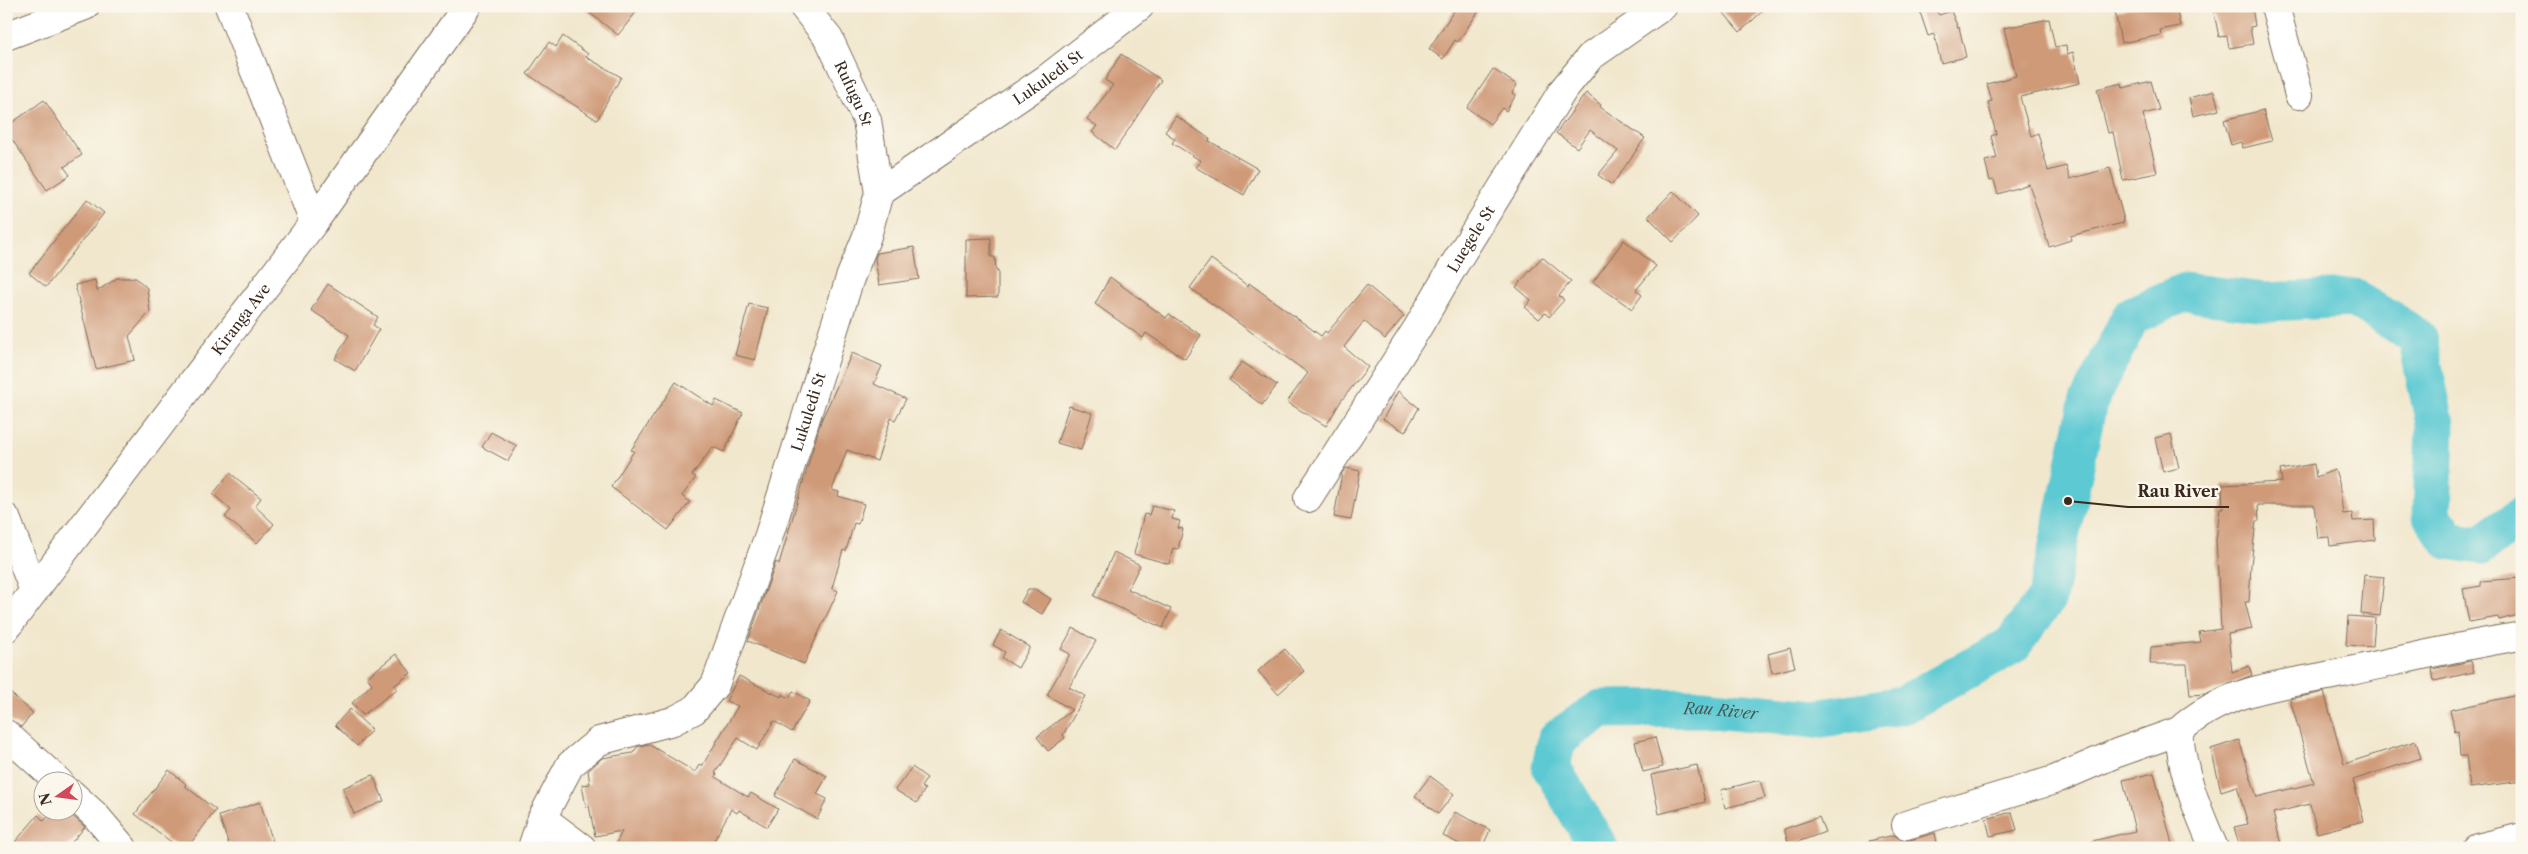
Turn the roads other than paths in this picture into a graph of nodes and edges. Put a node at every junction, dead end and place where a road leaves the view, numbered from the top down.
1 (85, 6) edge
2 (229, 6) edge
3 (467, 6) edge
4 (803, 6) edge
5 (1140, 6) edge
6 (1663, 6) edge
7 (2275, 6) edge
8 (6, 36) edge
9 (2298, 95) dead end
10 (879, 193) junction
11 (314, 222) junction
12 (1308, 498) dead end
13 (6, 518) edge
14 (34, 590) junction
15 (6, 628) edge
16 (2522, 636) edge
17 (2180, 731) junction
18 (6, 734) edge
19 (48, 772) edge
20 (82, 803) edge
21 (542, 818) junction
22 (1906, 825) dead end
23 (2522, 837) edge
24 (123, 848) edge
25 (532, 848) edge
26 (582, 848) edge
27 (2214, 848) edge
28 (2477, 848) edge

1 - 8 street
2 - 11 street
3 - 11 street, Kiranga Ave
4 - 10 street, Rufugu St
5 - 10 street, Lukuledi St
6 - 12 street, Luegele St
7 - 9 street
10 - 21 street, Lukuledi St
11 - 14 street, Kiranga Ave
13 - 14 street
14 - 15 street, Kiranga Ave
16 - 17 street
17 - 22 street
17 - 27 street
18 - 19 street
20 - 24 street
21 - 25 street, Lukuledi St
21 - 26 street
23 - 28 street

